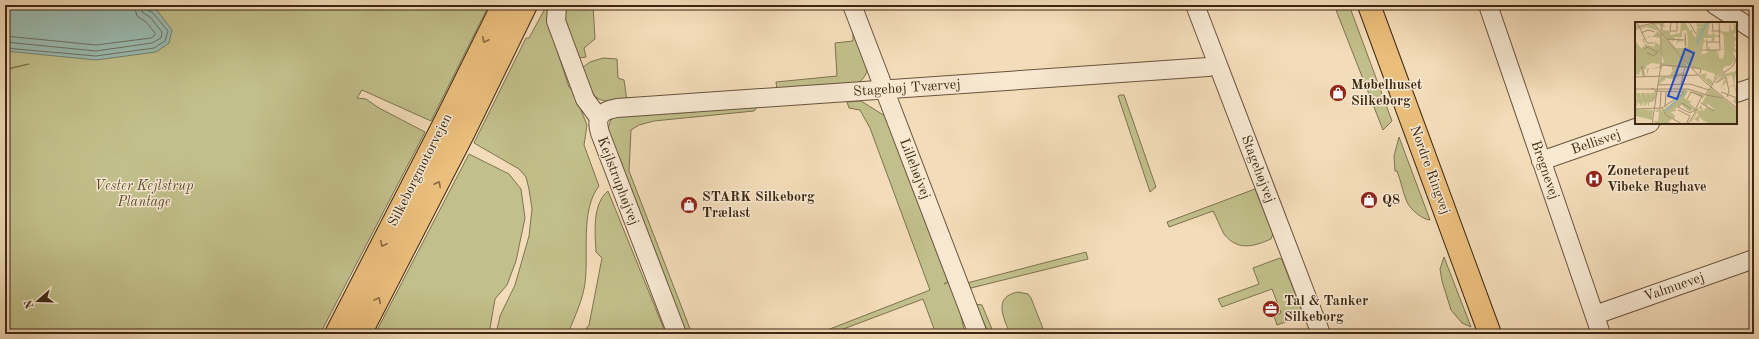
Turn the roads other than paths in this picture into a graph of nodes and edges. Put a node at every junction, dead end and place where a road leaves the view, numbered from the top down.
1 (503, 5) edge
2 (526, 5) edge
3 (852, 5) edge
4 (1195, 5) edge
5 (1369, 5) edge
6 (1488, 5) edge
7 (1715, 5) edge
8 (557, 7) dead end
9 (1754, 30) edge
10 (1217, 63) junction
11 (1754, 87) edge
12 (884, 90) junction
13 (1737, 93) edge
14 (599, 118) junction
15 (1647, 124) edge
16 (1542, 161) junction
17 (1754, 259) edge
18 (1595, 315) junction
19 (336, 334) edge
20 (360, 334) edge
21 (677, 334) edge
22 (978, 334) edge
23 (1321, 334) edge
24 (1490, 334) edge
25 (1602, 334) edge

1 -> 19 main road, Silkeborgmotorvejen
20 -> 2 main road, Silkeborgmotorvejen
3 - 12 street, Lillehøjvej
4 - 10 street, Stagehøjvej
5 - 24 main road, Nordre Ringvej
6 - 16 street, Bregnevej
7 - 9 street
8 - 14 street, Kejlstruphøjvej
10 - 12 street, Stagehøj Tværvej
10 - 23 street, Stagehøjvej
11 - 13 street
12 - 14 street, Stagehøj Tværvej
12 - 22 street, Lillehøjvej
14 - 21 street, Kejlstruphøjvej
15 - 16 street, Bellisvej
16 - 18 street, Bregnevej
17 - 18 street, Valmuevej
18 - 25 street, Bregnevej

